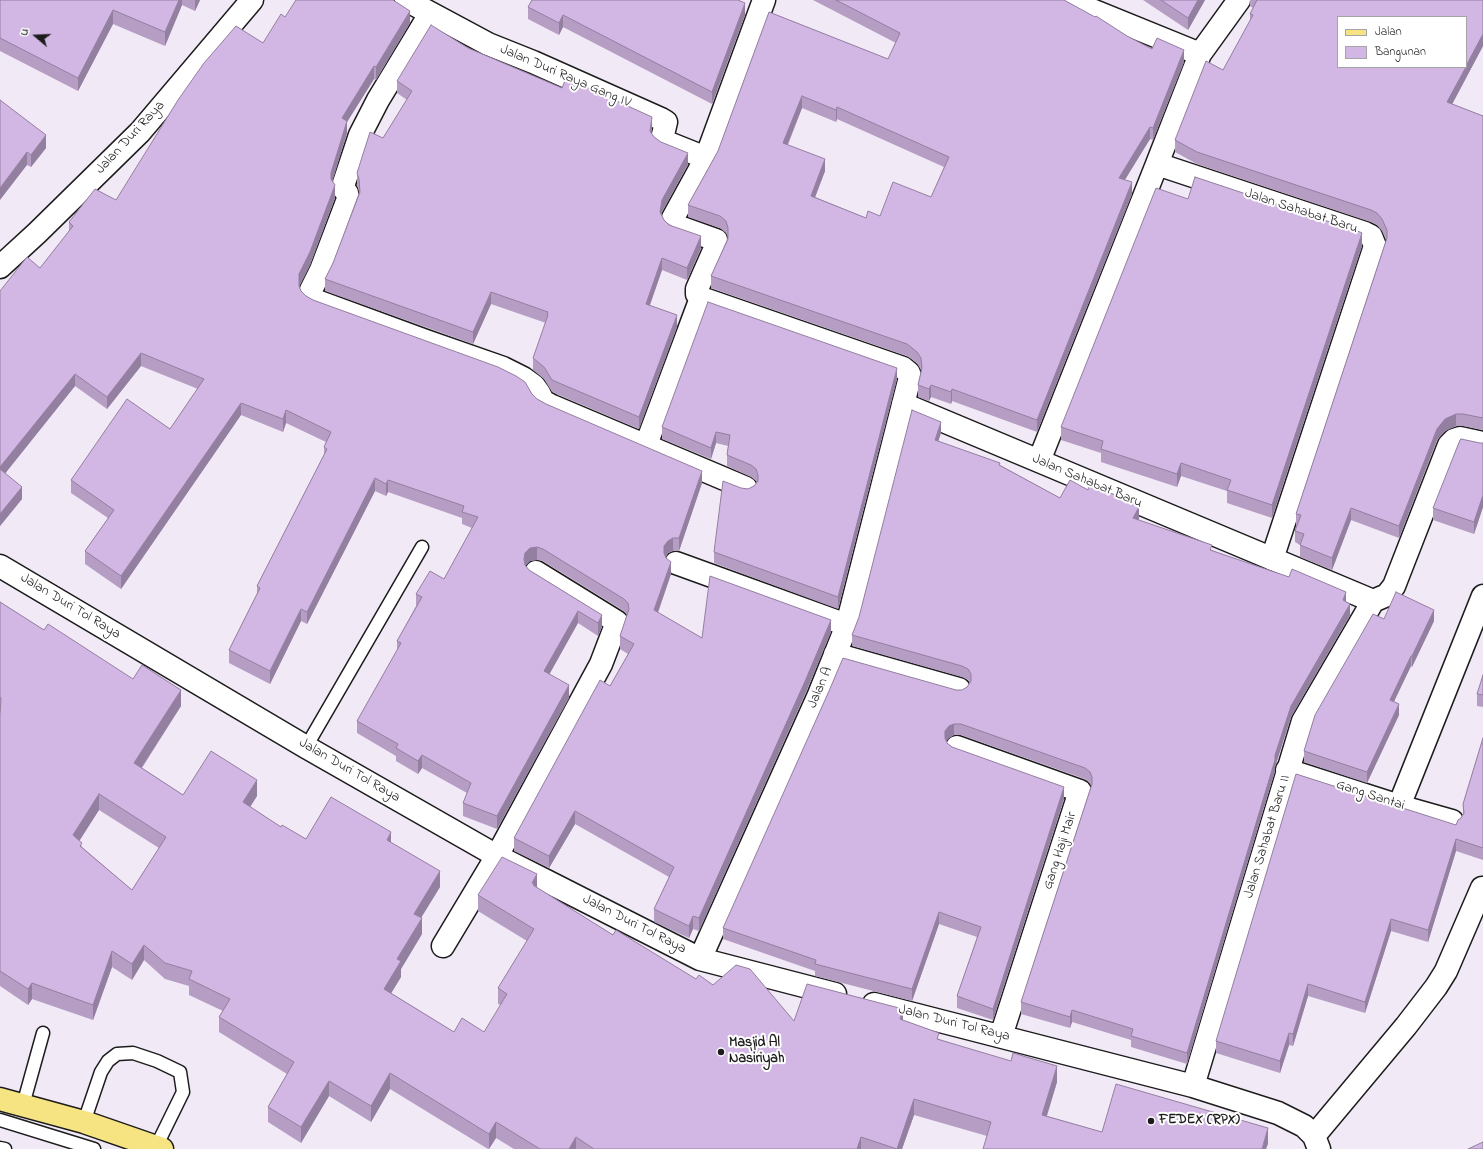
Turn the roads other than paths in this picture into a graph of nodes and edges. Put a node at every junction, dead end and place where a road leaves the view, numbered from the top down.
1 (252, 0) edge
2 (406, 0) edge
3 (764, 0) edge
4 (1067, 0) edge
5 (1239, 0) edge
6 (430, 14) junction
7 (1200, 54) junction
8 (706, 158) junction
9 (1157, 164) junction
10 (0, 267) edge
11 (701, 298) junction
12 (903, 404) junction
13 (1483, 443) edge
14 (646, 445) junction
15 (1039, 461) junction
16 (746, 488) edge
17 (422, 547) dead end
18 (1272, 559) junction
19 (676, 563) dead end
20 (0, 566) edge
21 (536, 572) edge
22 (1483, 596) edge
23 (1373, 601) junction
24 (847, 625) junction
25 (835, 654) junction
26 (959, 688) edge
27 (306, 746) junction
28 (957, 747) edge
29 (1288, 770) junction
30 (1399, 806) junction
31 (1452, 821) dead end
32 (497, 856) junction
33 (1482, 888) edge
34 (443, 946) dead end
35 (700, 959) junction
36 (43, 1033) dead end
37 (1001, 1036) junction
38 (1193, 1086) junction
39 (0, 1099) edge
40 (23, 1105) junction
41 (0, 1120) edge
42 (84, 1122) junction
43 (1316, 1143) edge
44 (0, 1148) edge
45 (159, 1148) edge
46 (6, 1149) edge
47 (94, 1149) edge

1 - 10 street, Jalan Duri Raya
2 - 6 street, Jalan Duri Raya Gang IV
3 - 8 street
4 - 7 street
5 - 7 street
6 - 8 street, Jalan Duri Raya Gang IV
6 - 14 street
7 - 9 street
8 - 11 street
9 - 15 street
9 - 18 street, Jalan Sahabat Baru
11 - 12 street, Jalan A
11 - 14 street
12 - 15 street, Jalan Sahabat Baru
12 - 24 street, Jalan A
13 - 23 street
14 - 16 street
15 - 18 street, Jalan Sahabat Baru
17 - 27 lane
18 - 23 street, Jalan Sahabat Baru
19 - 24 street
20 - 27 street, Jalan Duri Tol Raya
21 - 32 street
22 - 30 street
23 - 29 street, Jalan Sahabat Baru II
24 - 25 street, Jalan A
25 - 26 street
25 - 35 street, Jalan A
27 - 32 street, Jalan Duri Tol Raya
28 - 37 street, Gang Haji Mair
29 - 30 street, Gang Santai
29 - 38 street, Jalan Sahabat Baru II
30 - 31 street, Gang Santai
32 - 34 street
32 - 35 street, Jalan Duri Tol Raya
33 - 43 street
35 - 37 street, Jalan Duri Tol Raya
36 - 40 lane
37 - 38 street, Jalan Duri Tol Raya
38 - 43 street, Jalan Duri Tol Raya
39 - 40 main road
40 - 42 main road
41 - 47 lane
42 - 45 main road
42 - 45 lane
44 - 46 lane

